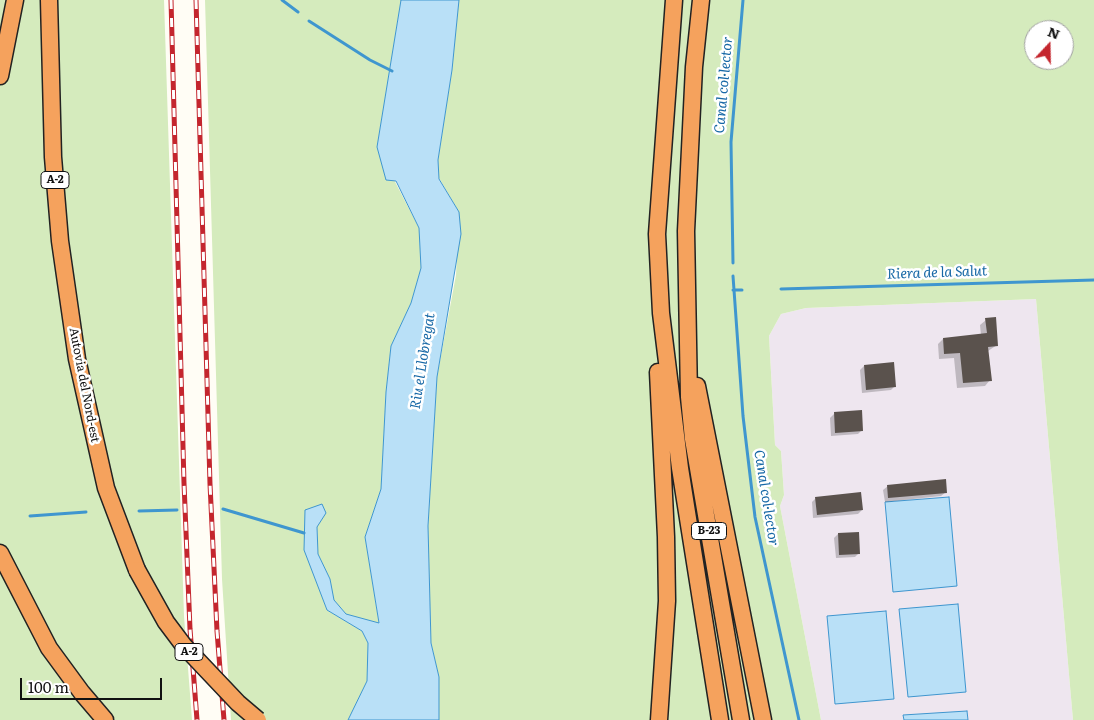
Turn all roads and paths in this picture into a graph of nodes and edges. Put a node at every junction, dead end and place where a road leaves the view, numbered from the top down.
1 (15, 0) edge
2 (49, 0) edge
3 (674, 0) edge
4 (701, 0) edge
5 (0, 76) edge
6 (660, 313) junction
7 (689, 341) junction
8 (0, 553) edge
9 (105, 720) edge
10 (258, 720) edge
11 (659, 720) edge
12 (720, 720) edge
13 (741, 720) edge
14 (763, 720) edge

1 - 5 highway
2 - 10 highway, Autovia del Nord-est / A-2, bridge
3 - 6 highway, B-23
4 - 7 highway, B-23
6 - 11 highway
6 - 12 highway, B-23
7 - 13 highway, B-23
7 - 14 highway
8 - 9 highway

